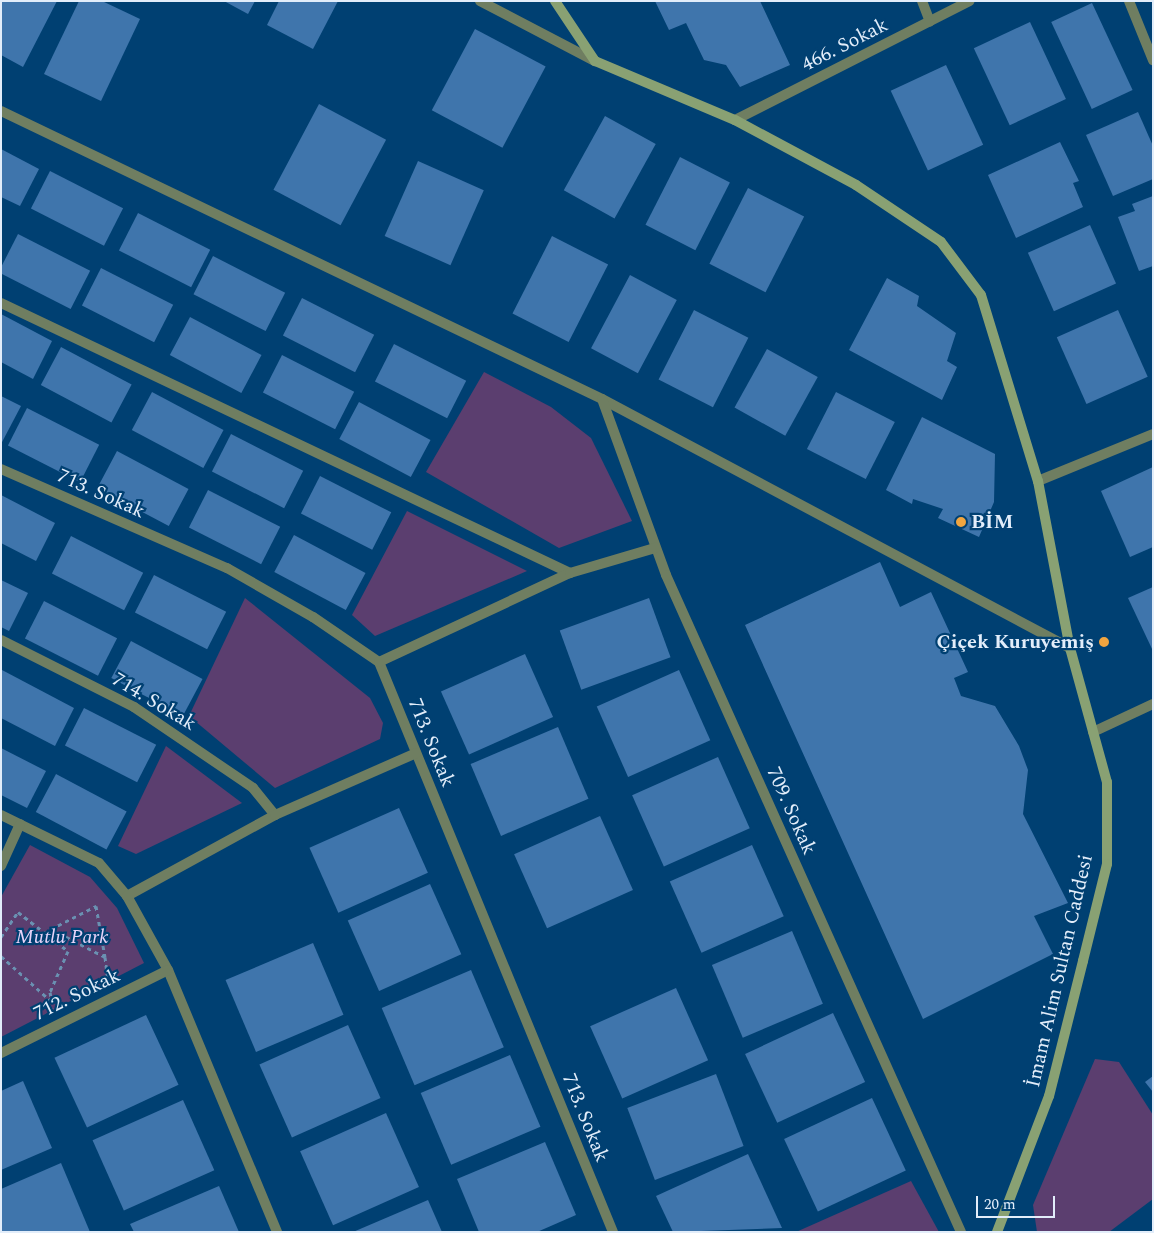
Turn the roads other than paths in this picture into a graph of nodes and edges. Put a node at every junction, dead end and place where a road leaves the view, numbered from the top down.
1 (480, 1) edge
2 (554, 1) edge
3 (922, 1) edge
4 (970, 1) edge
5 (1129, 1) edge
6 (930, 22) junction
7 (1153, 60) edge
8 (595, 61) junction
9 (1, 111) edge
10 (736, 120) junction
11 (1, 303) edge
12 (602, 399) junction
13 (1153, 434) edge
14 (1, 469) edge
15 (1038, 481) junction
16 (655, 548) junction
17 (570, 573) junction
18 (1, 640) edge
19 (1070, 648) junction
20 (379, 662) junction
21 (1153, 704) edge
22 (1093, 732) junction
23 (416, 753) junction
24 (1, 815) edge
25 (275, 815) junction
26 (20, 824) junction
27 (1, 866) edge
28 (127, 896) junction
29 (168, 970) junction
30 (1, 1053) edge
31 (277, 1232) edge
32 (613, 1232) edge
33 (961, 1232) edge
34 (997, 1232) edge

1 - 8 street
2 - 8 street
3 - 6 street
4 - 6 street, 466. Sokak
5 - 7 street
6 - 10 street, 466. Sokak
8 - 10 street, İmam Alim Sultan Caddesi
9 - 12 street
10 - 15 street, İmam Alim Sultan Caddesi
11 - 17 street
12 - 16 street, 709. Sokak
12 - 19 street
13 - 15 street
14 - 20 street, 713. Sokak
15 - 19 street, İmam Alim Sultan Caddesi
16 - 17 street
16 - 33 street, 709. Sokak
17 - 20 street
18 - 25 street, 714. Sokak
19 - 22 street, İmam Alim Sultan Caddesi
20 - 23 street, 713. Sokak
21 - 22 street
22 - 34 street, İmam Alim Sultan Caddesi
23 - 25 street
23 - 32 street, 713. Sokak
24 - 26 street
25 - 28 street
26 - 27 street
26 - 28 street
28 - 29 street
29 - 30 street, 712. Sokak
29 - 31 street

